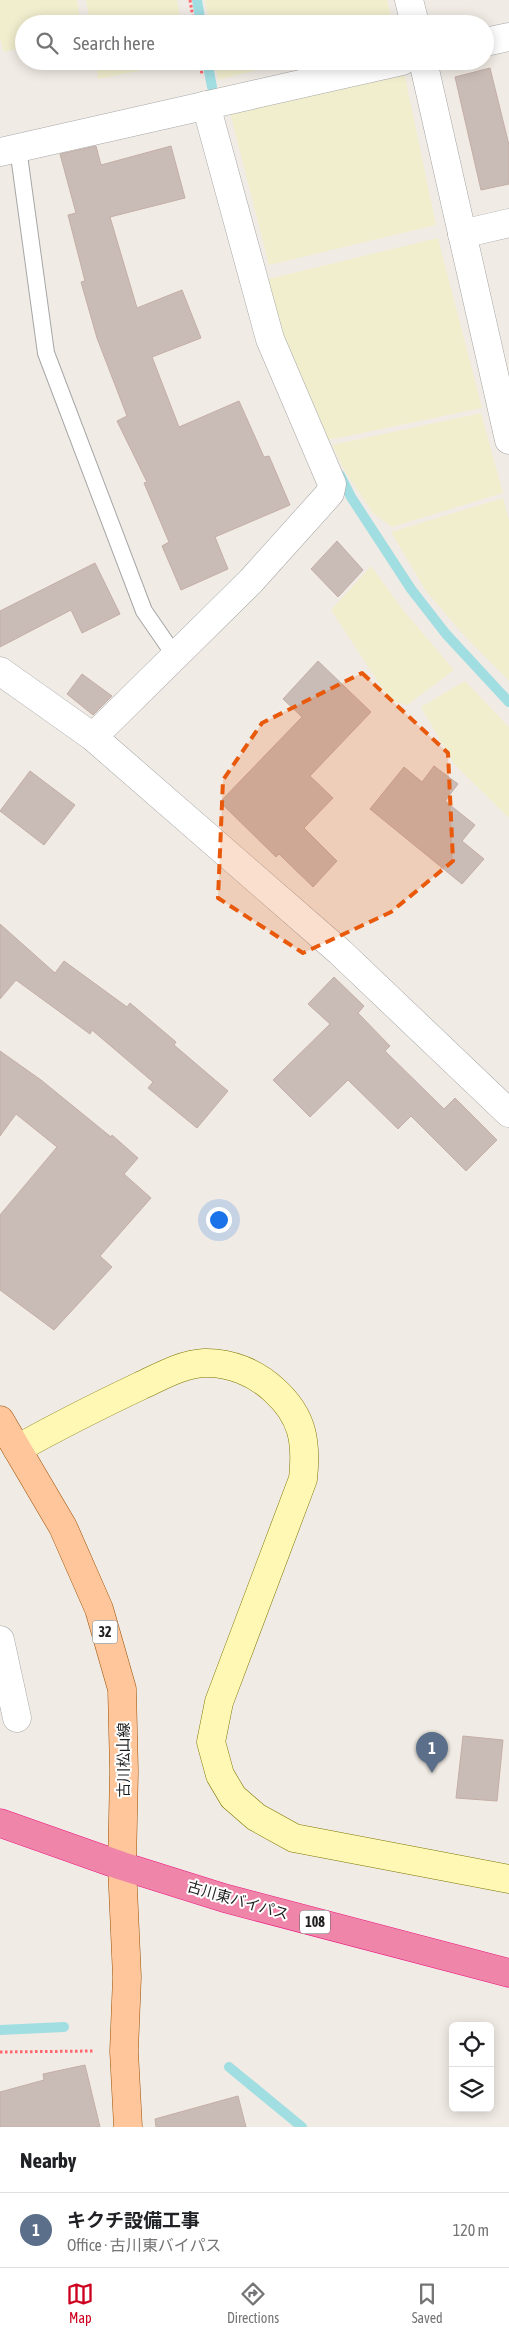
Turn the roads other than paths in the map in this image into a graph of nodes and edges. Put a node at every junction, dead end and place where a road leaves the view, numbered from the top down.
1 (410, 0) edge
2 (413, 15) edge
3 (509, 37) edge
4 (494, 40) edge
5 (362, 70) edge
6 (425, 70) edge
7 (206, 105) junction
8 (9, 150) edge
9 (509, 223) edge
10 (462, 234) junction
11 (505, 404) edge
12 (509, 440) edge
13 (175, 656) junction
14 (0, 671) edge
15 (92, 737) junction
16 (509, 1113) edge
17 (0, 1420) edge
18 (17, 1449) junction
19 (0, 1640) edge
20 (17, 1718) dead end
21 (0, 1823) edge
22 (122, 1866) junction
23 (509, 1879) edge
24 (509, 1972) edge
25 (128, 2127) edge

1 - 2 street
3 - 4 street
5 - 7 street
6 - 10 street
7 - 8 street
7 - 13 street
8 - 13 lane
9 - 10 street
10 - 11 street
11 - 12 street
13 - 15 street
14 - 15 street
15 - 16 street
17 - 18 main road, 古川松山線 / 32
18 - 22 main road, 古川松山線 / 32
18 - 23 street
19 - 20 street
21 - 22 highway, 古川東バイパス / 108
22 - 24 highway, 古川東バイパス / 108
22 - 25 main road, 古川松山線 / 32

